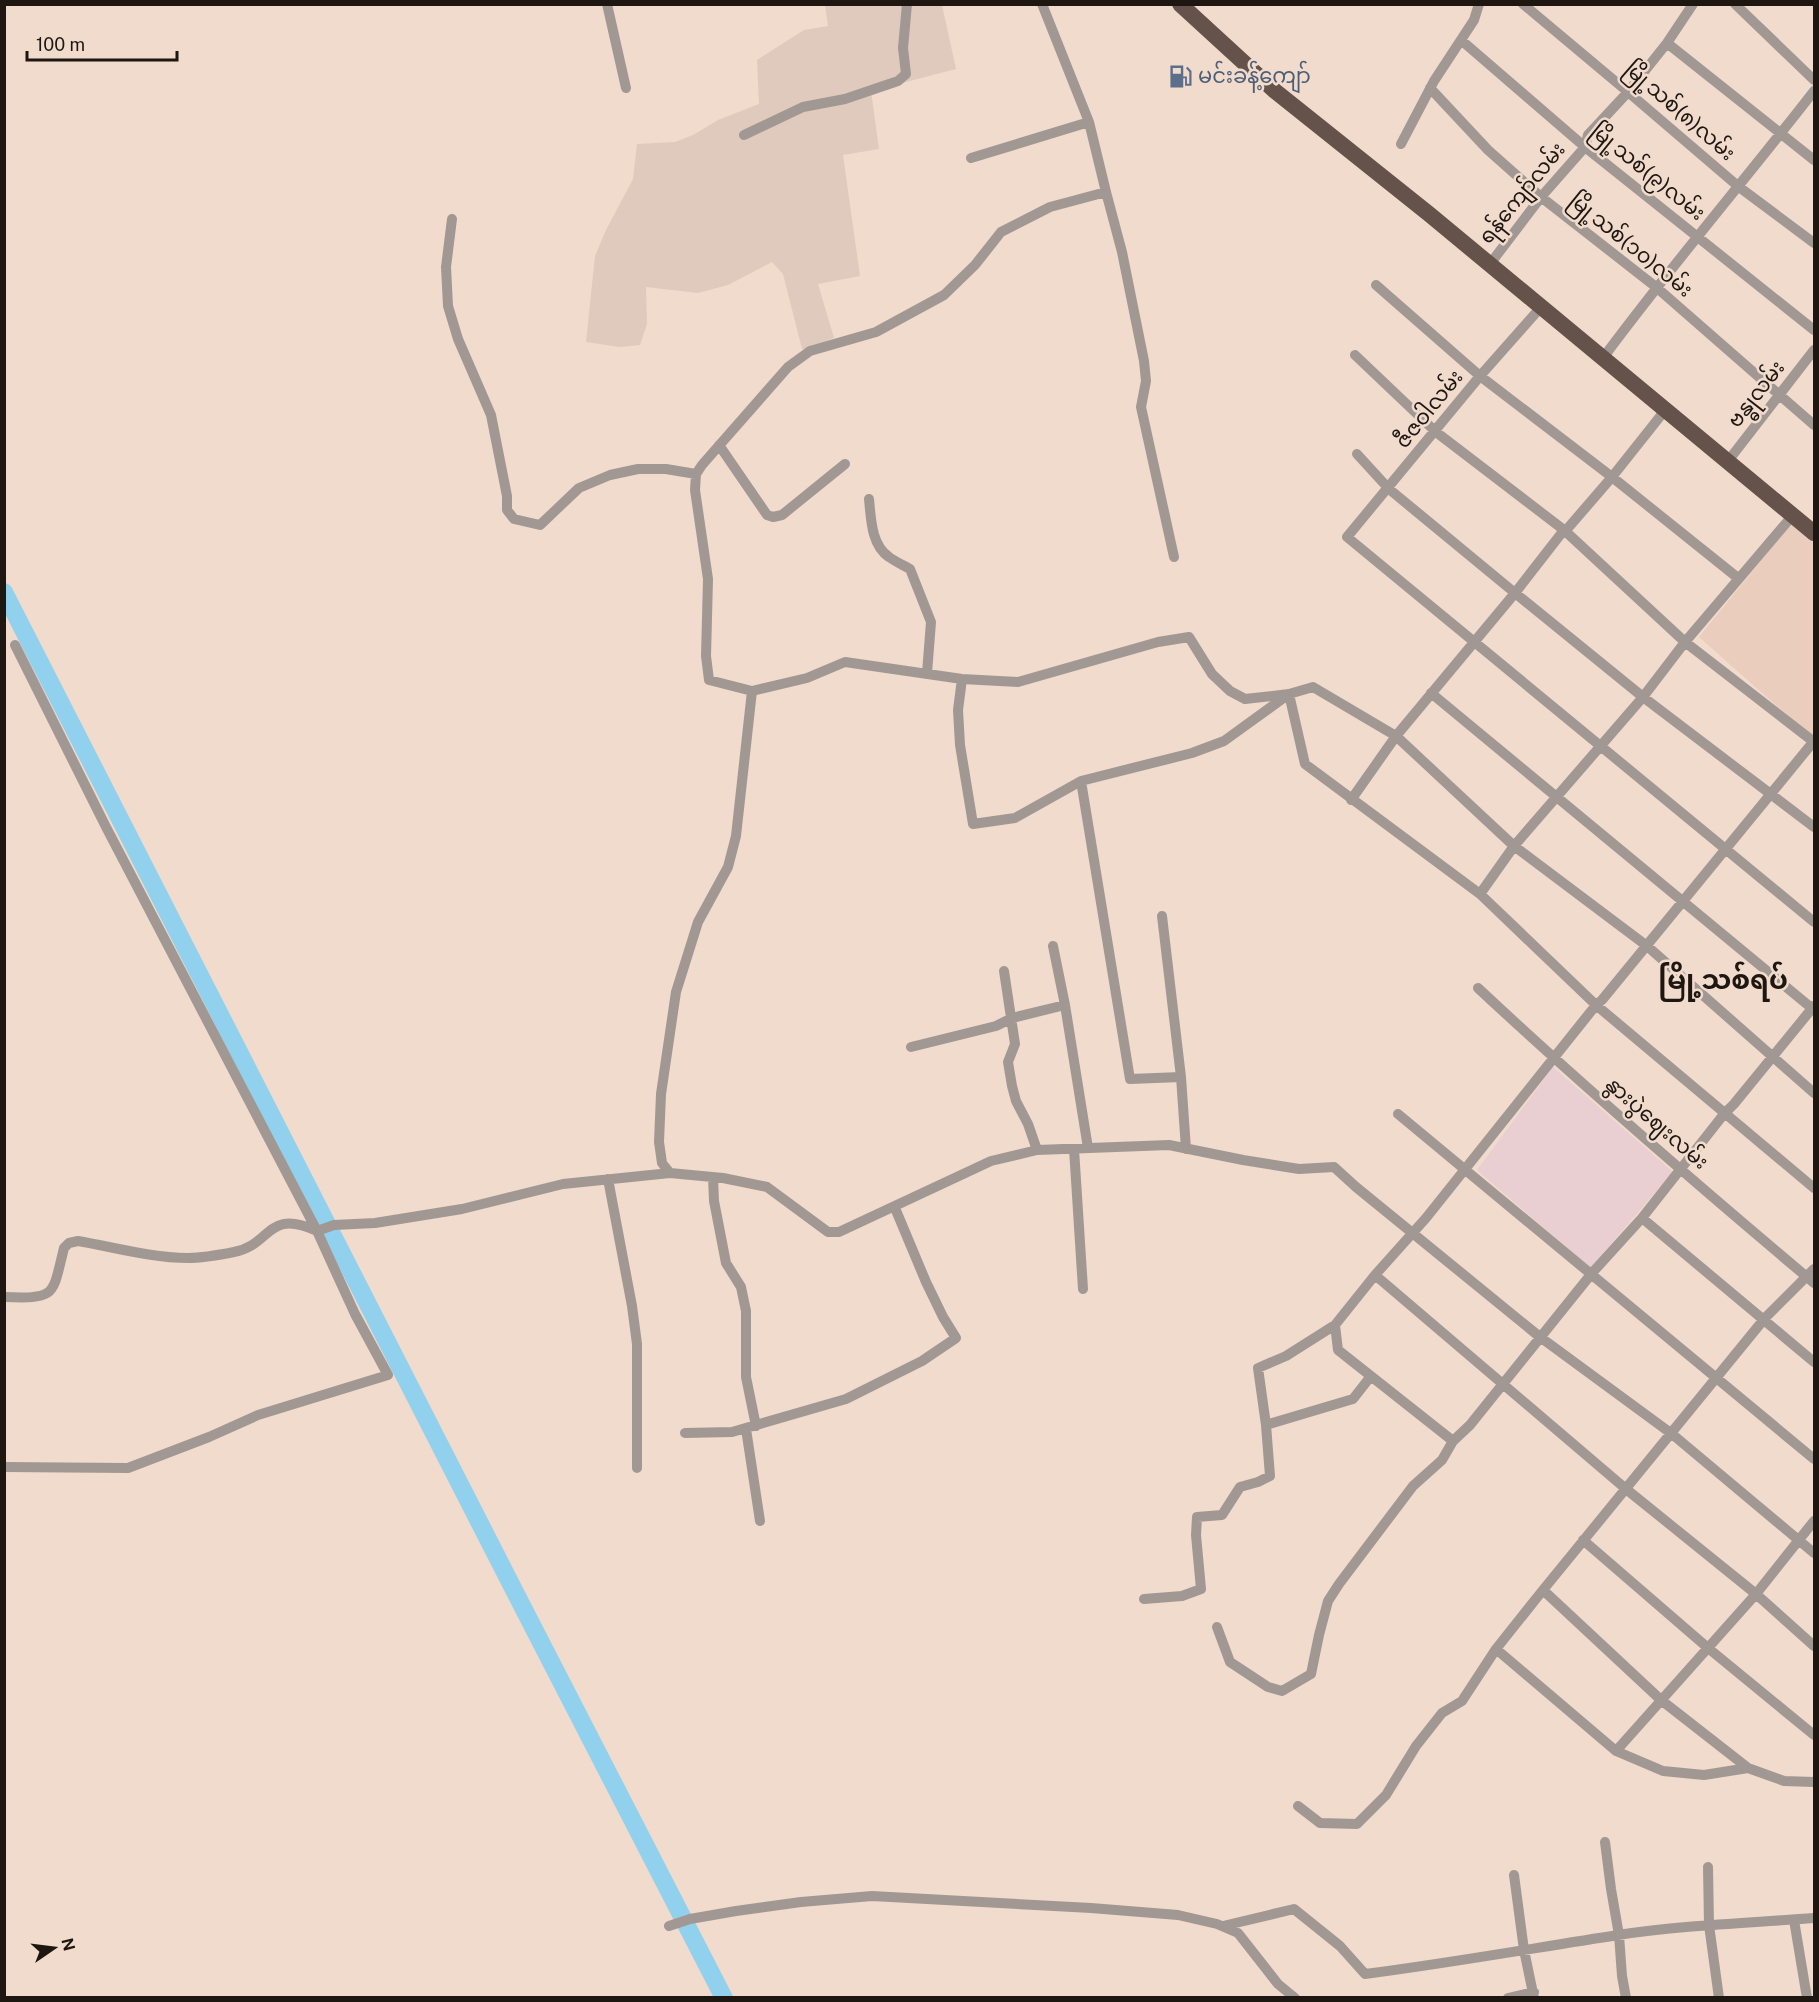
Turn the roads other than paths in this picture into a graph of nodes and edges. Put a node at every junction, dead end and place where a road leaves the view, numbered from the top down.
1 (607, 4) edge
2 (907, 4) edge
3 (1042, 4) edge
4 (1180, 4) edge
5 (1479, 4) edge
6 (1522, 4) edge
7 (1693, 4) edge
8 (1735, 4) edge
9 (1461, 40) junction
10 (1667, 43) junction
11 (1815, 80) edge
12 (626, 88) dead end
13 (1430, 88) junction
14 (1815, 90) edge
15 (1628, 92) junction
16 (1089, 122) junction
17 (1782, 133) junction
18 (744, 135) dead end
19 (1401, 144) dead end
20 (1585, 147) junction
21 (971, 158) dead end
22 (1815, 160) edge
23 (1739, 187) junction
24 (1106, 192) junction
25 (1541, 197) junction
26 (452, 219) dead end
27 (1697, 236) junction
28 (1815, 243) edge
29 (1490, 264) junction
30 (1376, 285) dead end
31 (1656, 287) junction
32 (1542, 306) junction
33 (1815, 330) edge
34 (1815, 350) edge
35 (1355, 355) dead end
36 (1603, 358) junction
37 (1480, 376) junction
38 (1780, 395) junction
39 (1666, 409) junction
40 (1815, 425) edge
41 (1436, 432) junction
42 (719, 445) junction
43 (1357, 454) dead end
44 (1728, 461) junction
45 (845, 464) dead end
46 (696, 474) junction
47 (1612, 477) junction
48 (1389, 489) junction
49 (869, 499) dead end
50 (1793, 515) junction
51 (1564, 530) junction
52 (1815, 533) edge
53 (1174, 557) dead end
54 (1738, 578) junction
55 (1515, 593) junction
56 (1473, 641) junction
57 (1685, 642) junction
58 (15, 645) dead end
59 (927, 673) junction
60 (962, 679) junction
61 (752, 691) junction
62 (1431, 693) junction
63 (1289, 694) junction
64 (1643, 697) junction
65 (1396, 736) junction
66 (1814, 743) edge
67 (1600, 746) junction
68 (1081, 781) junction
69 (1772, 794) junction
70 (1556, 796) junction
71 (1351, 800) junction
72 (1815, 827) edge
73 (1514, 846) junction
74 (1726, 850) junction
75 (1480, 894) junction
76 (1683, 902) junction
77 (1162, 916) dead end
78 (1815, 922) edge
79 (1053, 946) dead end
80 (1647, 946) junction
81 (1004, 971) dead end
82 (1478, 988) dead end
83 (1065, 1005) junction
84 (1596, 1005) junction
85 (1814, 1008) edge
86 (1012, 1018) junction
87 (910, 1047) dead end
88 (1775, 1056) junction
89 (1553, 1059) junction
90 (1180, 1077) junction
91 (1815, 1093) edge
92 (1398, 1114) dead end
93 (1724, 1114) junction
94 (1088, 1148) junction
95 (1074, 1149) junction
96 (1186, 1149) junction
97 (1037, 1150) junction
98 (1465, 1170) junction
99 (1680, 1170) junction
100 (670, 1173) junction
101 (713, 1177) junction
102 (608, 1179) junction
103 (1815, 1188) edge
104 (895, 1208) junction
105 (1642, 1218) junction
106 (317, 1231) junction
107 (1412, 1233) junction
108 (1592, 1273) junction
109 (1375, 1275) junction
110 (1812, 1277) edge
111 (1083, 1289) dead end
112 (4, 1297) edge
113 (1765, 1318) junction
114 (1335, 1325) junction
115 (1540, 1337) junction
116 (1815, 1362) edge
117 (1371, 1376) junction
118 (1717, 1377) junction
119 (1503, 1384) junction
120 (1266, 1425) junction
121 (751, 1427) junction
122 (685, 1433) dead end
123 (1672, 1434) junction
124 (1453, 1441) junction
125 (1815, 1459) edge
126 (4, 1467) edge
127 (637, 1468) dead end
128 (1626, 1489) junction
129 (760, 1521) dead end
130 (1815, 1521) edge
131 (1583, 1540) junction
132 (1800, 1541) junction
133 (1815, 1553) edge
134 (1543, 1590) junction
135 (1756, 1594) junction
136 (1144, 1599) dead end
137 (1217, 1628) dead end
138 (1815, 1646) edge
139 (1708, 1648) junction
140 (1496, 1649) junction
141 (1661, 1700) junction
142 (1815, 1735) edge
143 (1616, 1751) junction
144 (1748, 1768) junction
145 (1815, 1782) edge
146 (1298, 1806) dead end
147 (1605, 1842) dead end
148 (1708, 1867) dead end
149 (1514, 1875) dead end
150 (1815, 1918) edge
151 (1794, 1920) junction
152 (1709, 1925) junction
153 (669, 1926) dead end
154 (1222, 1926) junction
155 (1620, 1935) junction
156 (1524, 1950) junction
157 (1534, 1995) edge
158 (1295, 1998) edge
159 (1508, 1998) edge
160 (1626, 1998) edge
161 (1719, 1998) edge
162 (1807, 1998) edge

1 - 12 street
2 - 18 street
3 - 16 street
4 - 29 highway
5 - 9 street
6 - 15 street, မြို့သစ်(၈)လမ်း
7 - 10 street, ရန်ကျော်လမ်း
8 - 11 street
9 - 13 street
9 - 20 street, မြို့သစ်(၉)လမ်း
10 - 15 street, ရန်ကျော်လမ်း
10 - 17 street
13 - 19 street
13 - 25 street, မြို့သစ်(၁၀)လမ်း
14 - 17 street
15 - 20 street, ရန်ကျော်လမ်း
15 - 23 street, မြို့သစ်(၈)လမ်း
16 - 21 street
16 - 24 street
17 - 22 street
17 - 23 street
20 - 25 street, ရန်ကျော်လမ်း
20 - 27 street, မြို့သစ်(၉)လမ်း
23 - 27 street
23 - 28 street, မြို့သစ်(၈)လမ်း
24 - 42 street
24 - 53 street
25 - 29 street, ရန်ကျော်လမ်း
25 - 31 street, မြို့သစ်(၁၀)လမ်း
26 - 46 street
27 - 31 street
27 - 33 street, မြို့သစ်(၉)လမ်း
29 - 32 highway
30 - 37 street
31 - 36 street
31 - 38 street, မြို့သစ်(၁၀)လမ်း
32 - 36 highway
32 - 37 street, ဇီဇဝါလမ်း
34 - 38 street, ဗန္ဓုလမ်း
35 - 41 street
36 - 39 highway
37 - 41 street, ဇီဇဝါလမ်း
37 - 47 street
38 - 40 street, မြို့သစ်(၁၀)လမ်း
38 - 44 street, ဗန္ဓုလမ်း
39 - 44 highway
39 - 47 street
41 - 48 street, ဇီဇဝါလမ်း
41 - 51 street
42 - 45 street
42 - 46 street
43 - 48 street
44 - 50 highway
46 - 61 street
47 - 51 street
47 - 54 street
48 - 55 street
48 - 56 street, ဇီဇဝါလမ်း
49 - 59 street
50 - 52 highway
50 - 54 street
51 - 55 street
51 - 57 street
54 - 57 street
55 - 56 street
55 - 64 street
56 - 62 street
56 - 67 street
57 - 64 street
57 - 66 street
58 - 106 street
59 - 60 street
59 - 61 street
60 - 63 street
60 - 68 street
61 - 100 street
62 - 65 street
62 - 70 street
63 - 65 street
63 - 68 street
63 - 71 street
64 - 67 street
64 - 69 street
65 - 71 street
65 - 73 street
66 - 69 street
67 - 70 street
67 - 74 street
68 - 90 street
69 - 72 street
69 - 74 street
70 - 73 street
70 - 76 street
71 - 75 street
73 - 75 street
73 - 80 street
74 - 76 street
74 - 78 street
75 - 84 street
76 - 80 street
76 - 85 street
77 - 90 street
79 - 83 street
80 - 84 street
80 - 88 street
81 - 86 street
82 - 89 street, နွားပွဲဈေးလမ်း
83 - 86 street
83 - 94 street
84 - 89 street
84 - 93 street
85 - 88 street
86 - 87 street
86 - 97 street
88 - 91 street
88 - 93 street
89 - 98 street
89 - 99 street, နွားပွဲဈေးလမ်း
90 - 96 street
92 - 98 street
93 - 99 street
93 - 103 street
94 - 95 street
94 - 96 street
95 - 97 street
95 - 111 street
96 - 107 street
97 - 104 street
98 - 107 street
98 - 108 street
99 - 105 street
99 - 110 street, နွားပွဲဈေးလမ်း
100 - 101 street
100 - 102 street
101 - 104 street
101 - 121 street
102 - 106 street
102 - 127 street
104 - 121 street
105 - 108 street
105 - 113 street
106 - 112 street
106 - 126 street
107 - 109 street
107 - 115 street
108 - 115 street
108 - 118 street
109 - 114 street
109 - 119 street
110 - 113 street
113 - 116 street
113 - 118 street
114 - 117 street
114 - 120 street
115 - 119 street
115 - 123 street
117 - 120 street
117 - 124 street
118 - 123 street
118 - 125 street
119 - 124 street
119 - 128 street
120 - 136 street
121 - 122 street
121 - 129 street
123 - 128 street
123 - 132 street
124 - 137 street
128 - 131 street
128 - 135 street
130 - 132 street
131 - 134 street
131 - 139 street
132 - 133 street
132 - 135 street
134 - 140 street
134 - 141 street
135 - 138 street
135 - 139 street
139 - 141 street
139 - 142 street
140 - 143 street
140 - 146 street
141 - 143 street
141 - 144 street
143 - 144 street
144 - 145 street
147 - 155 street
148 - 152 street
149 - 156 street
150 - 151 street
151 - 152 street
151 - 162 street
152 - 155 street
152 - 161 street
153 - 154 street
154 - 156 street
154 - 158 street
155 - 156 street
155 - 160 street
156 - 157 street
157 - 159 street

